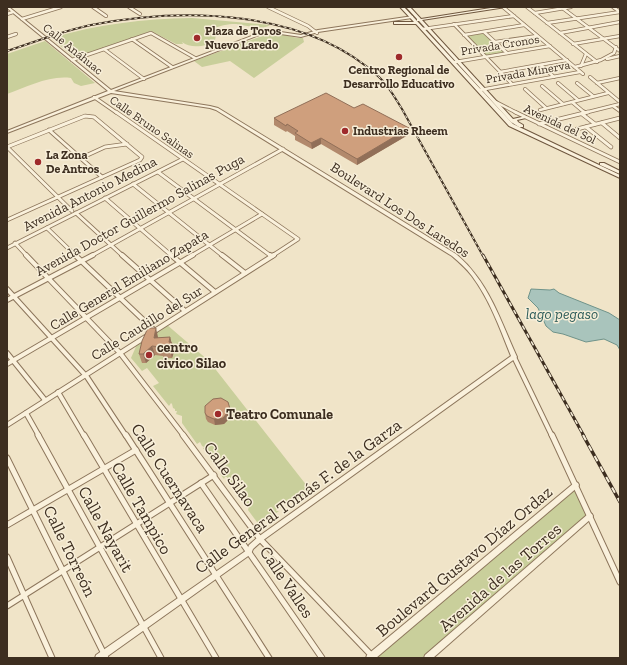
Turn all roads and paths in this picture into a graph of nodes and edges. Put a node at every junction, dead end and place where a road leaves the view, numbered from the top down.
1 (7, 7) edge
2 (50, 7) edge
3 (61, 7) edge
4 (93, 7) edge
5 (129, 7) edge
6 (268, 7) edge
7 (402, 7) edge
8 (408, 7) edge
9 (484, 7) edge
10 (503, 7) edge
11 (527, 7) edge
12 (571, 7) edge
13 (612, 7) edge
14 (562, 8) edge
15 (54, 9) junction
16 (13, 12) junction
17 (620, 12) edge
18 (534, 13) junction
19 (7, 14) edge
20 (140, 14) dead end
21 (106, 16) dead end
22 (514, 16) junction
23 (419, 18) junction
24 (22, 19) junction
25 (576, 19) junction
26 (415, 20) junction
27 (620, 22) edge
28 (395, 23) joint
29 (547, 23) junction
30 (454, 24) junction
31 (524, 24) junction
32 (428, 28) junction
33 (589, 28) junction
34 (423, 29) junction
35 (315, 32) junction
36 (484, 32) junction
37 (560, 33) junction
38 (16, 34) dead end
39 (464, 35) junction
40 (7, 36) edge
41 (436, 36) junction
42 (537, 36) junction
43 (620, 36) edge
44 (430, 37) junction
45 (603, 38) junction
46 (132, 39) junction
47 (495, 42) junction
48 (573, 44) junction
49 (550, 46) junction
50 (616, 48) junction
51 (104, 49) junction
52 (620, 51) edge
53 (507, 53) junction
54 (586, 54) junction
55 (620, 56) edge
56 (486, 57) junction
57 (195, 58) junction
58 (72, 60) junction
59 (567, 60) junction
60 (601, 60) junction
61 (458, 61) junction
62 (453, 62) junction
63 (597, 62) junction
64 (541, 65) junction
65 (581, 66) junction
66 (172, 67) junction
67 (575, 67) junction
68 (500, 72) junction
69 (554, 76) junction
70 (590, 77) dead end
71 (620, 78) edge
72 (144, 79) junction
73 (558, 83) dead end
74 (577, 83) dead end
75 (597, 83) junction
76 (512, 84) junction
77 (542, 86) dead end
78 (484, 89) junction
79 (525, 89) dead end
80 (478, 90) junction
81 (112, 91) junction
82 (608, 93) junction
83 (593, 96) junction
84 (95, 98) junction
85 (494, 100) junction
86 (578, 100) junction
87 (572, 102) junction
88 (620, 103) edge
89 (563, 104) junction
90 (613, 106) junction
91 (546, 108) junction
92 (496, 110) junction
93 (540, 110) dead end
94 (620, 111) edge
95 (504, 112) junction
96 (584, 113) junction
97 (524, 117) junction
98 (619, 119) edge
99 (516, 123) junction
100 (602, 123) junction
101 (539, 124) junction
102 (595, 124) junction
103 (586, 127) junction
104 (577, 129) dead end
105 (49, 130) junction
106 (7, 133) edge
107 (620, 138) edge
108 (127, 144) junction
109 (7, 147) edge
110 (611, 147) dead end
111 (283, 149) junction
112 (81, 158) junction
113 (183, 159) junction
114 (620, 162) edge
115 (158, 172) junction
116 (620, 173) edge
117 (102, 177) junction
118 (620, 177) edge
119 (133, 184) junction
120 (219, 185) junction
121 (58, 197) junction
122 (105, 198) junction
123 (194, 199) junction
124 (74, 212) junction
125 (169, 213) junction
126 (262, 214) junction
127 (7, 220) edge
128 (47, 228) junction
129 (140, 229) junction
130 (236, 229) junction
131 (298, 239) joint
132 (15, 244) junction
133 (111, 245) junction
134 (209, 245) junction
135 (7, 248) edge
136 (272, 256) junction
137 (81, 261) junction
138 (180, 262) junction
139 (245, 273) junction
140 (48, 278) junction
141 (150, 280) junction
142 (7, 289) edge
143 (215, 292) junction
144 (14, 296) junction
145 (120, 298) junction
146 (7, 300) edge
147 (185, 311) junction
148 (86, 317) junction
149 (155, 330) junction
150 (51, 339) junction
151 (7, 353) edge
152 (120, 353) junction
153 (514, 357) junction
154 (14, 361) junction
155 (7, 364) edge
156 (85, 375) junction
157 (58, 392) junction
158 (45, 400) junction
159 (26, 413) junction
160 (7, 425) edge
161 (136, 450) junction
162 (7, 458) edge
163 (103, 469) junction
164 (214, 475) junction
165 (201, 483) junction
166 (576, 485) junction
167 (68, 489) junction
168 (170, 502) junction
169 (34, 509) junction
170 (590, 516) junction
171 (136, 524) junction
172 (7, 525) edge
173 (260, 539) junction
174 (100, 547) junction
175 (249, 552) junction
176 (7, 557) edge
177 (64, 570) junction
178 (216, 575) junction
179 (620, 582) edge
180 (25, 595) junction
181 (181, 600) junction
182 (7, 606) edge
183 (144, 627) junction
184 (103, 657) edge
185 (372, 657) edge
186 (52, 658) edge
187 (161, 658) edge
188 (216, 658) edge
189 (269, 658) edge
190 (322, 658) edge
191 (428, 658) edge

1 - 16 street, Calle Anáhuac
2 - 15 street
3 - 15 street
4 - 21 street
5 - 20 street
6 - 35 street
7 - 26 main road
8 - 23 main road
9 - 23 main road
10 - 22 street
10 - 23 main road
11 - 18 street
12 - 14 street
13 - 17 street
14 - 18 street
14 - 25 street
15 - 24 street
16 - 19 street
16 - 24 street, Calle Anáhuac
17 - 25 street
18 - 29 street
22 - 30 street
22 - 31 street
23 - 26 main road
23 - 32 main road
24 - 58 street, Calle Anáhuac
25 - 29 street
25 - 33 street
26 - 28 main road
26 - 34 main road
26 - 35 street
27 - 33 street
28 - 35 street
29 - 37 street
30 - 32 street
30 - 39 street
31 - 36 street
31 - 42 street
32 - 34 street
32 - 41 main road
33 - 37 street
33 - 45 street
34 - 44 main road
35 - 57 street
36 - 39 street
36 - 47 street
37 - 48 street
38 - 40 street
39 - 56 street
41 - 44 main road
41 - 61 main road
42 - 47 street
42 - 49 street
43 - 45 street
44 - 62 main road
45 - 48 street
45 - 50 street
46 - 51 street
46 - 57 street
46 - 66 street
47 - 53 street
48 - 54 street
49 - 53 street, Privada Cronos
49 - 59 street
50 - 52 street
50 - 60 street
51 - 58 street
51 - 72 street
53 - 56 street, Privada Cronos
54 - 63 street
54 - 65 street
55 - 60 street
56 - 61 street, Privada Cronos
56 - 68 street
57 - 66 street
58 - 81 street, Calle Anáhuac
59 - 64 street
59 - 67 street
60 - 63 street
61 - 62 street, Privada Cronos
61 - 78 main road
62 - 80 main road
63 - 65 street
64 - 68 street
64 - 69 street
65 - 67 street
66 - 72 street
67 - 69 street, Privada Minerva
68 - 76 street
69 - 76 street, Privada Minerva
70 - 75 street
71 - 75 street
72 - 81 street
73 - 86 street
74 - 83 street
75 - 82 street
76 - 78 street, Privada Minerva
77 - 89 street
78 - 80 street, Privada Minerva
78 - 85 main road
79 - 91 street
80 - 92 main road
81 - 84 street
81 - 111 street, Boulevard Los Dos Laredos
82 - 83 street
82 - 88 street
83 - 86 street
84 - 106 street
84 - 113 street, Calle Bruno Salinas
85 - 95 main road
85 - 97 street, Avenida del Sol
86 - 87 street
87 - 89 street
87 - 96 street
88 - 90 street
89 - 91 street
90 - 94 street
90 - 96 street
91 - 93 street
92 - 95 street
92 - 118 main road
95 - 97 street
95 - 99 main road
96 - 101 street
96 - 102 street
97 - 99 main road
97 - 101 street, Avenida del Sol
98 - 100 street
99 - 116 main road
100 - 102 street
100 - 107 street
101 - 114 street, Avenida del Sol
102 - 103 street
103 - 104 street
103 - 110 street
105 - 108 street
105 - 109 street
105 - 112 street
108 - 112 street
108 - 117 street
109 - 121 street
111 - 120 street, Avenida Doctor Guillermo Salinas Puga
111 - 153 street, Boulevard Los Dos Laredos
112 - 117 street
113 - 115 street, Avenida Antonio Medina
113 - 120 street, Calle Bruno Salinas
115 - 119 street, Avenida Antonio Medina
115 - 123 street
117 - 121 street
119 - 122 street, Avenida Antonio Medina
119 - 125 street
120 - 123 street, Avenida Doctor Guillermo Salinas Puga
120 - 126 street, Calle Bruno Salinas
121 - 124 street
121 - 127 street
122 - 124 street, Avenida Antonio Medina
122 - 129 street
123 - 125 street, Avenida Doctor Guillermo Salinas Puga
123 - 130 street
124 - 128 street, Avenida Antonio Medina
124 - 133 street
125 - 129 street, Avenida Doctor Guillermo Salinas Puga
125 - 134 street
126 - 130 street, Calle General Emiliano Zapata
126 - 131 street, Calle Bruno Salinas
128 - 132 street, Avenida Antonio Medina
128 - 137 street
129 - 133 street, Avenida Doctor Guillermo Salinas Puga
129 - 138 street
130 - 134 street, Calle General Emiliano Zapata
130 - 136 street
131 - 136 street, Calle Caudillo del Sur
132 - 135 street, Avenida Antonio Medina
132 - 140 street, Calle Silao
133 - 137 street, Avenida Doctor Guillermo Salinas Puga
133 - 141 street
134 - 138 street, Calle General Emiliano Zapata
134 - 139 street
136 - 139 street, Calle Caudillo del Sur
137 - 140 street, Avenida Doctor Guillermo Salinas Puga
137 - 145 street
138 - 141 street, Calle General Emiliano Zapata
138 - 143 street
139 - 143 street, Calle Caudillo del Sur
140 - 144 street, Avenida Doctor Guillermo Salinas Puga
140 - 148 street, Calle Silao
141 - 145 street, Calle General Emiliano Zapata
141 - 147 street
142 - 144 street
143 - 147 street, Calle Caudillo del Sur
144 - 146 street, Avenida Doctor Guillermo Salinas Puga
144 - 150 street
145 - 148 street, Calle General Emiliano Zapata
145 - 149 street
147 - 149 street, Calle Caudillo del Sur
148 - 150 street, Calle General Emiliano Zapata
148 - 152 street, Calle Silao
149 - 152 street, Calle Caudillo del Sur
150 - 154 street, Calle General Emiliano Zapata
150 - 156 street
151 - 154 street
152 - 156 street, Calle Caudillo del Sur
152 - 164 street, Calle Silao
153 - 166 street, Boulevard Los Dos Laredos
153 - 173 street, Calle General Tomás F. de la Garza
154 - 155 street, Calle General Emiliano Zapata
154 - 158 street
156 - 157 street, Calle Caudillo del Sur
156 - 161 street, Calle Cuernavaca
157 - 158 street, Calle Caudillo del Sur
157 - 163 street, Calle Tampico
158 - 159 street, Calle Caudillo del Sur
159 - 160 street, Calle Caudillo del Sur
159 - 167 street, Calle Nayarit
161 - 163 street
161 - 168 street, Calle Cuernavaca
162 - 169 street, Calle Torreón
163 - 167 street
163 - 171 street, Calle Tampico
164 - 165 street
164 - 173 street, Calle Silao
165 - 168 street
165 - 175 street, Calle Valles
166 - 170 street, Boulevard Los Dos Laredos
166 - 185 street, Boulevard Gustavo Díaz Ordaz
167 - 169 street
167 - 174 street, Calle Nayarit
168 - 171 street
168 - 178 street, Calle Cuernavaca
169 - 172 street
169 - 177 street, Calle Torreón
170 - 179 street, Boulevard Los Dos Laredos
170 - 191 street, Avenida de las Torres
171 - 174 street
171 - 181 street, Calle Tampico
173 - 175 street, Calle General Tomás F. de la Garza
173 - 185 street, Calle Silao
174 - 177 street
174 - 183 street, Calle Nayarit
175 - 178 street, Calle General Tomás F. de la Garza
175 - 190 street, Calle Valles
176 - 180 street
177 - 180 street
177 - 184 street, Calle Torreón
178 - 181 street, Calle General Tomás F. de la Garza
178 - 189 street, Calle Cuernavaca
180 - 182 street
180 - 186 street
181 - 183 street, Calle General Tomás F. de la Garza
181 - 188 street, Calle Tampico
183 - 184 street, Calle General Tomás F. de la Garza
183 - 187 street, Calle Nayarit

